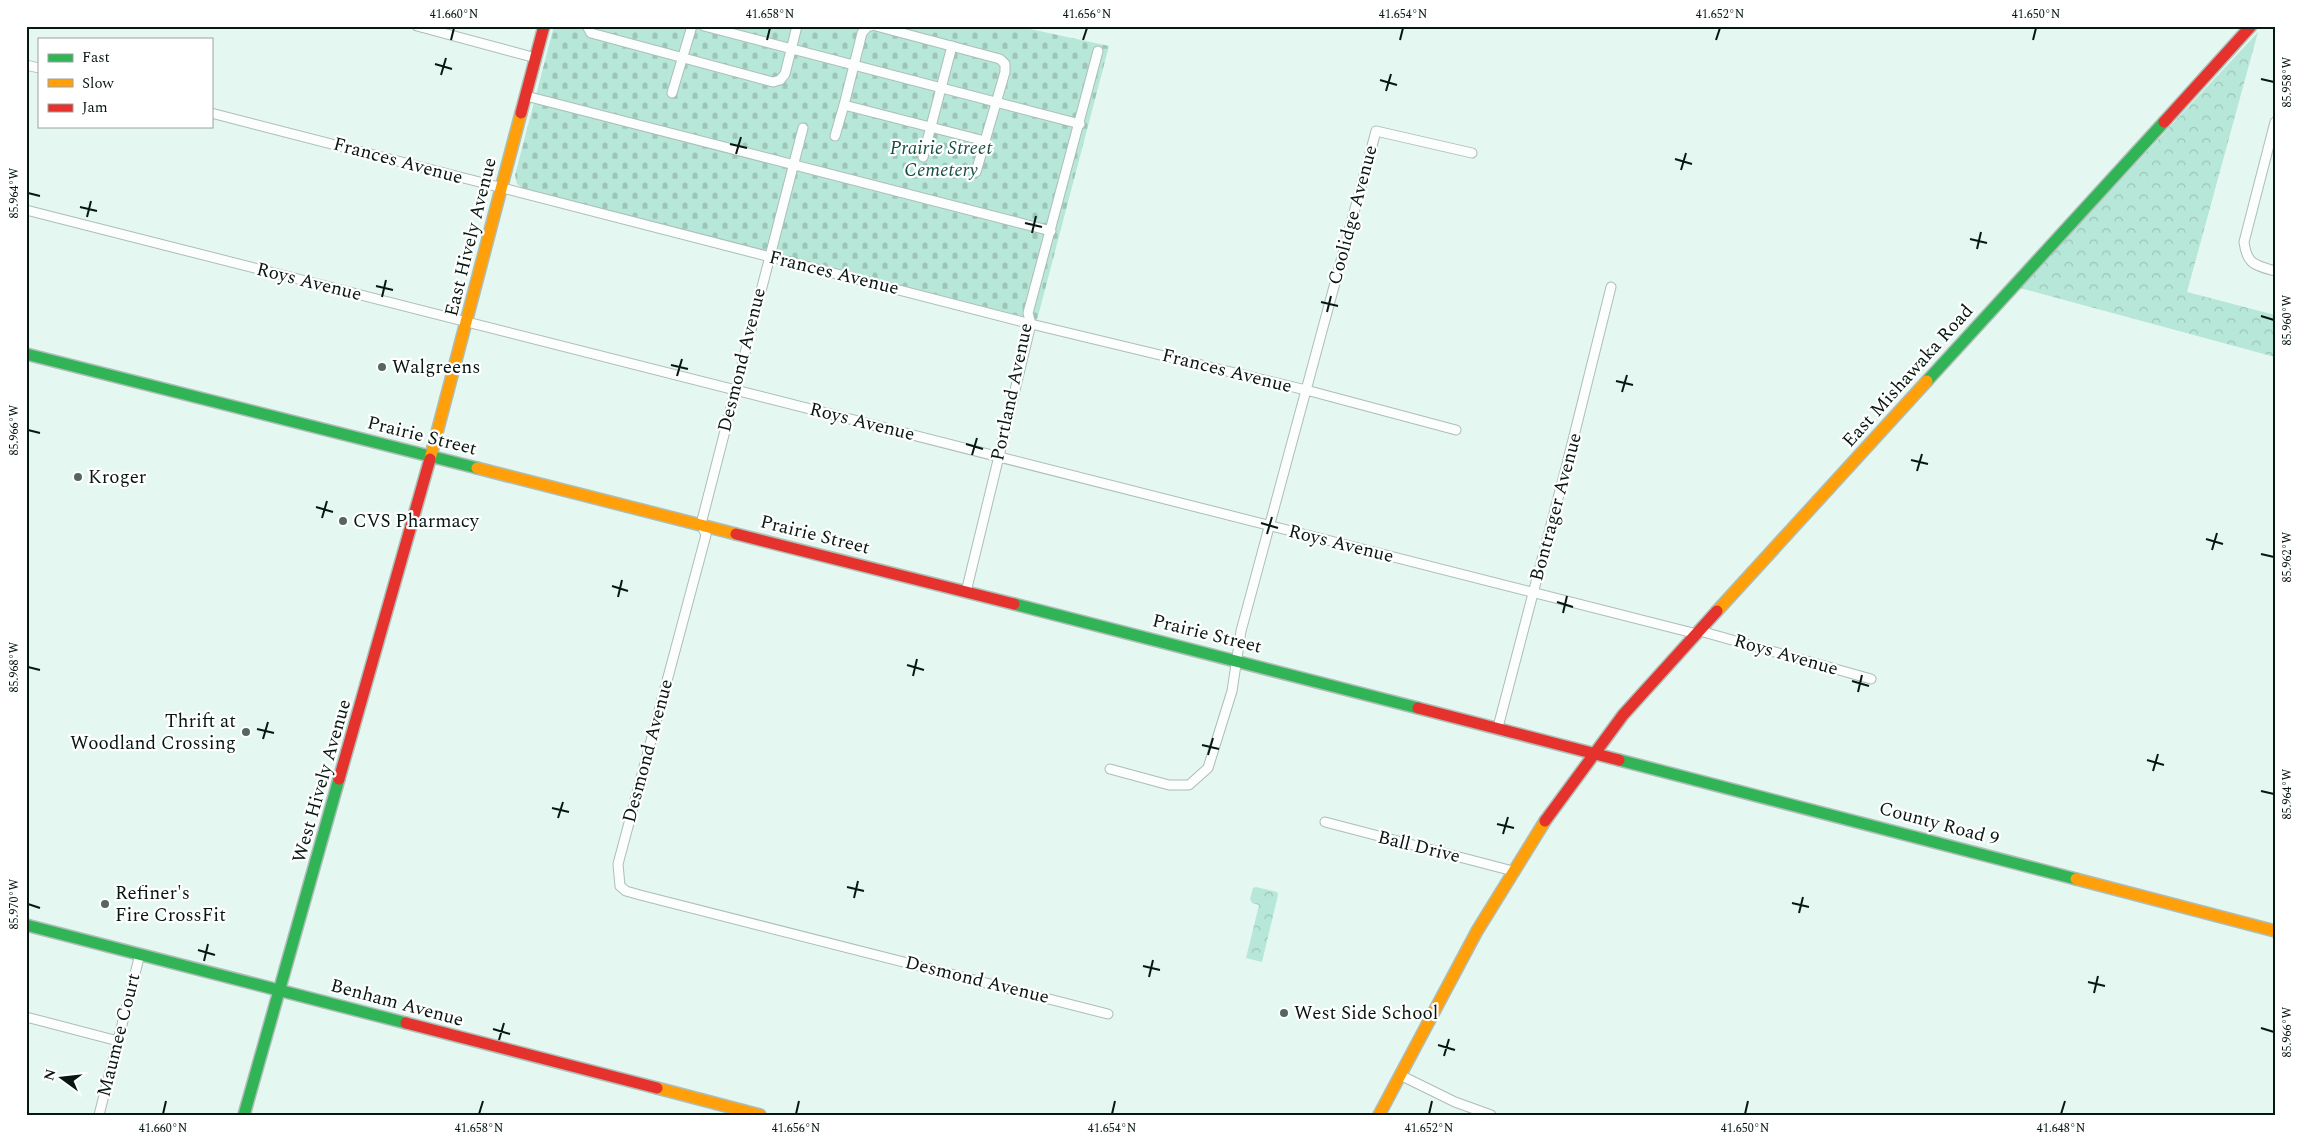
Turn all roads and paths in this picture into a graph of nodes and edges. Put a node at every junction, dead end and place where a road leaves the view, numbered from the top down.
1 (417, 26) edge
2 (544, 26) edge
3 (587, 26) edge
4 (692, 26) edge
5 (704, 26) edge
6 (797, 26) edge
7 (871, 26) edge
8 (876, 26) edge
9 (2251, 26) edge
10 (952, 46) junction
11 (792, 48) junction
12 (1098, 51) dead end
13 (683, 57) junction
14 (536, 58) junction
15 (855, 65) junction
16 (943, 88) junction
17 (672, 93) dead end
18 (526, 96) junction
19 (997, 102) junction
20 (844, 105) junction
21 (212, 113) edge
22 (2275, 122) edge
23 (1080, 124) junction
24 (932, 127) junction
25 (804, 128) dead end
26 (835, 136) dead end
27 (986, 141) junction
28 (1472, 153) dead end
29 (923, 158) dead end
30 (793, 165) junction
31 (976, 172) dead end
32 (501, 188) junction
33 (26, 210) edge
34 (1051, 231) junction
35 (769, 256) junction
36 (2275, 271) edge
37 (1611, 287) dead end
38 (467, 322) junction
39 (1031, 324) junction
40 (26, 354) edge
41 (735, 389) junction
42 (1306, 390) junction
43 (1456, 430) dead end
44 (431, 456) junction
45 (999, 457) junction
46 (700, 524) junction
47 (1270, 526) junction
48 (966, 592) junction
49 (1533, 594) junction
50 (1699, 633) junction
51 (1236, 660) junction
52 (1871, 679) dead end
53 (1498, 728) junction
54 (1594, 752) junction
55 (1110, 769) dead end
56 (1325, 822) dead end
57 (1513, 871) junction
58 (26, 925) edge
59 (2275, 931) edge
60 (140, 954) junction
61 (280, 991) junction
62 (1108, 1014) dead end
63 (26, 1017) edge
64 (118, 1041) junction
65 (1400, 1075) junction
66 (99, 1115) edge
67 (244, 1115) edge
68 (760, 1115) edge
69 (1379, 1115) edge
70 (1491, 1115) edge

1 - 14 street
2 - 14 main road, East Hively Avenue
3 - 13 street
4 - 13 street
5 - 11 street
6 - 11 street
7 - 15 street
8 - 10 street
9 - 50 main road, East Mishawaka Road
10 - 16 street
10 - 19 street
11 - 13 street
11 - 15 street
12 - 23 street, Portland Avenue
13 - 17 street
14 - 18 main road, East Hively Avenue
15 - 16 street
15 - 20 street
16 - 19 street
16 - 24 street
18 - 30 street
18 - 32 main road, East Hively Avenue
19 - 23 street
19 - 27 street
20 - 24 street
20 - 26 street
21 - 32 street, Frances Avenue
22 - 36 street
23 - 34 street, Portland Avenue
24 - 27 street
24 - 29 street
25 - 30 street, Desmond Avenue
27 - 31 street
28 - 42 street, Coolidge Avenue
30 - 34 street
30 - 35 street, Desmond Avenue
32 - 35 street, Frances Avenue
32 - 38 main road, East Hively Avenue
33 - 38 street, Roys Avenue
34 - 39 street, Portland Avenue
35 - 39 street, Frances Avenue
35 - 41 street, Desmond Avenue
37 - 49 street, Bontrager Avenue
38 - 41 street, Roys Avenue
38 - 44 main road, East Hively Avenue
39 - 42 street, Frances Avenue
39 - 45 street, Portland Avenue
40 - 44 main road, Prairie Street
41 - 45 street, Roys Avenue
41 - 46 street, Desmond Avenue
42 - 43 street, Frances Avenue
42 - 47 street, Coolidge Avenue
44 - 46 main road, Prairie Street
44 - 61 main road, West Hively Avenue
45 - 47 street, Roys Avenue
45 - 48 street, Portland Avenue
46 - 48 main road, Prairie Street
46 - 62 street, Desmond Avenue
47 - 49 street, Roys Avenue
47 - 51 street, Coolidge Avenue
48 - 51 main road, Prairie Street
49 - 50 street, Roys Avenue
49 - 53 street, Bontrager Avenue
50 - 52 street, Roys Avenue
50 - 54 main road, East Mishawaka Road
51 - 53 main road, Prairie Street
51 - 55 street, Coolidge Avenue
53 - 54 main road, Prairie Street
54 - 57 main road, East Mishawaka Road
54 - 59 main road, County Road 9
56 - 57 street, Ball Drive
57 - 65 main road, East Mishawaka Road
58 - 60 main road, Benham Avenue
60 - 61 main road, Benham Avenue
60 - 64 street, Maumee Court
61 - 67 main road, West Hively Avenue
61 - 68 main road, Benham Avenue
63 - 64 street
64 - 66 street, Maumee Court
65 - 69 main road, East Mishawaka Road
65 - 70 street

